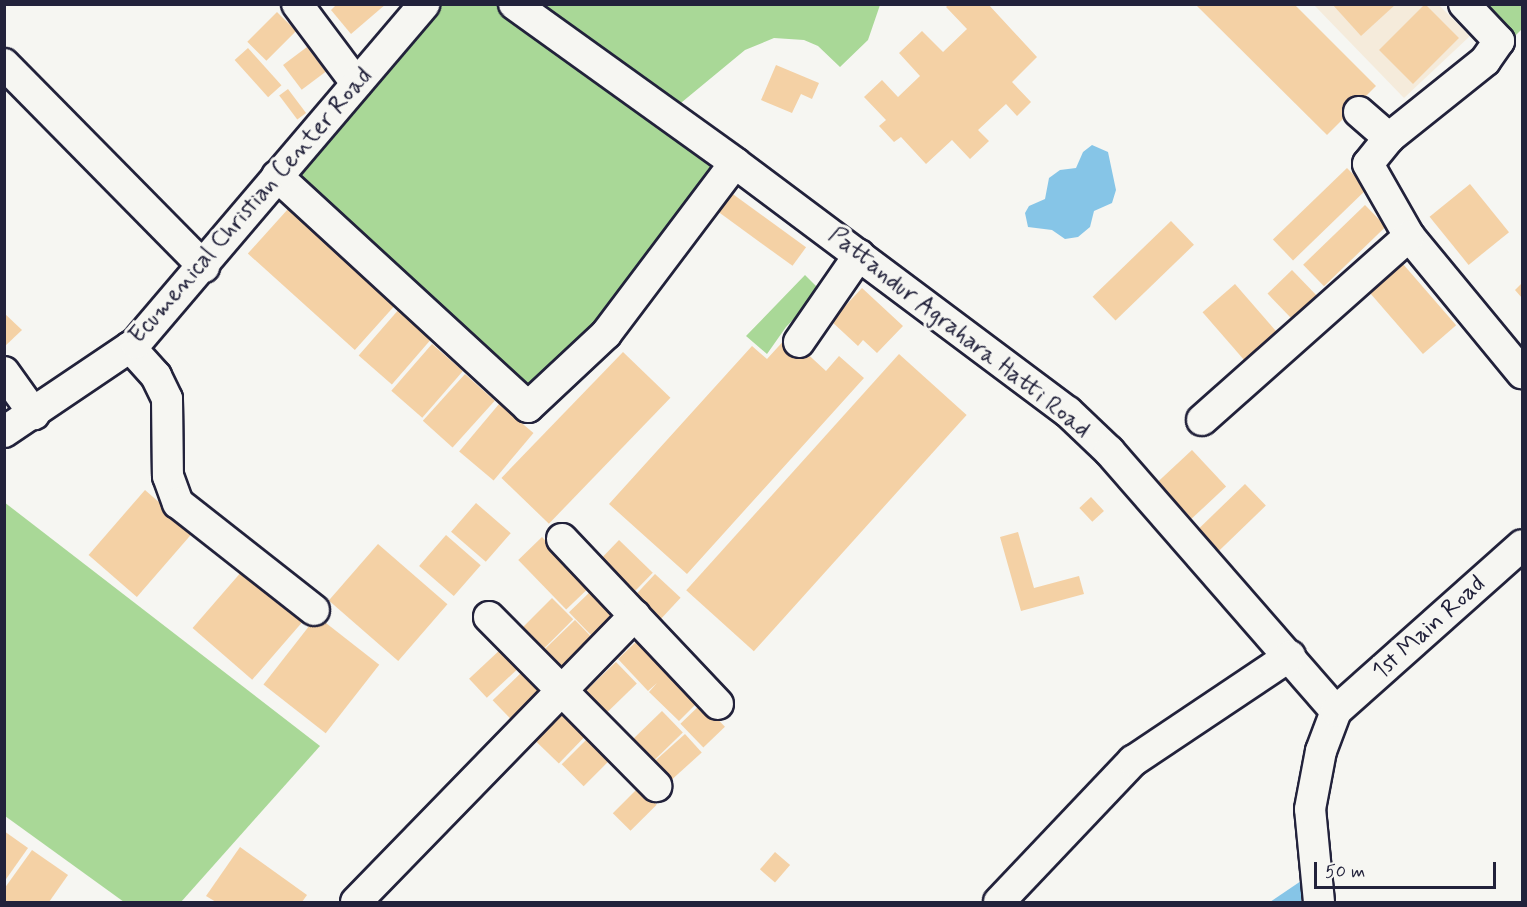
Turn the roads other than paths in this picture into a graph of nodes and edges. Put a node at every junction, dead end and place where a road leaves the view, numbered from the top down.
1 (297, 4) edge
2 (425, 4) edge
3 (514, 4) edge
4 (1464, 4) edge
5 (4, 64) edge
6 (356, 83) junction
7 (1359, 112) dead end
8 (1389, 138) junction
9 (735, 163) junction
10 (277, 176) junction
11 (1410, 236) junction
12 (859, 255) junction
13 (204, 267) junction
14 (799, 342) dead end
15 (130, 347) junction
16 (4, 372) edge
17 (1522, 373) edge
18 (34, 414) junction
19 (1202, 420) dead end
20 (4, 432) edge
21 (562, 539) dead end
22 (1522, 545) edge
23 (315, 610) dead end
24 (635, 615) junction
25 (489, 617) dead end
26 (1290, 656) junction
27 (561, 689) junction
28 (718, 704) dead end
29 (1336, 711) junction
30 (656, 786) dead end
31 (356, 903) edge
32 (999, 903) edge
33 (1319, 903) edge

1 - 6 street
2 - 6 street, Ecumenical Christian Center Road
3 - 9 street, Pattandur Agrahara Hatti Road
4 - 8 street
5 - 13 street
6 - 10 street, Ecumenical Christian Center Road
7 - 8 street
8 - 11 street
9 - 10 street
9 - 12 street, Pattandur Agrahara Hatti Road
10 - 13 street, Ecumenical Christian Center Road
11 - 17 street
11 - 19 street
12 - 14 street
12 - 26 street, Pattandur Agrahara Hatti Road
13 - 15 street, Ecumenical Christian Center Road
15 - 18 street, Ecumenical Christian Center Road
15 - 23 street
16 - 18 street
18 - 20 street, Ecumenical Christian Center Road
21 - 24 street
22 - 29 street, 1st Main Road
24 - 27 street
24 - 28 street
25 - 27 street
26 - 29 street, Pattandur Agrahara Hatti Road
26 - 32 street
27 - 30 street
27 - 31 street
29 - 33 street

